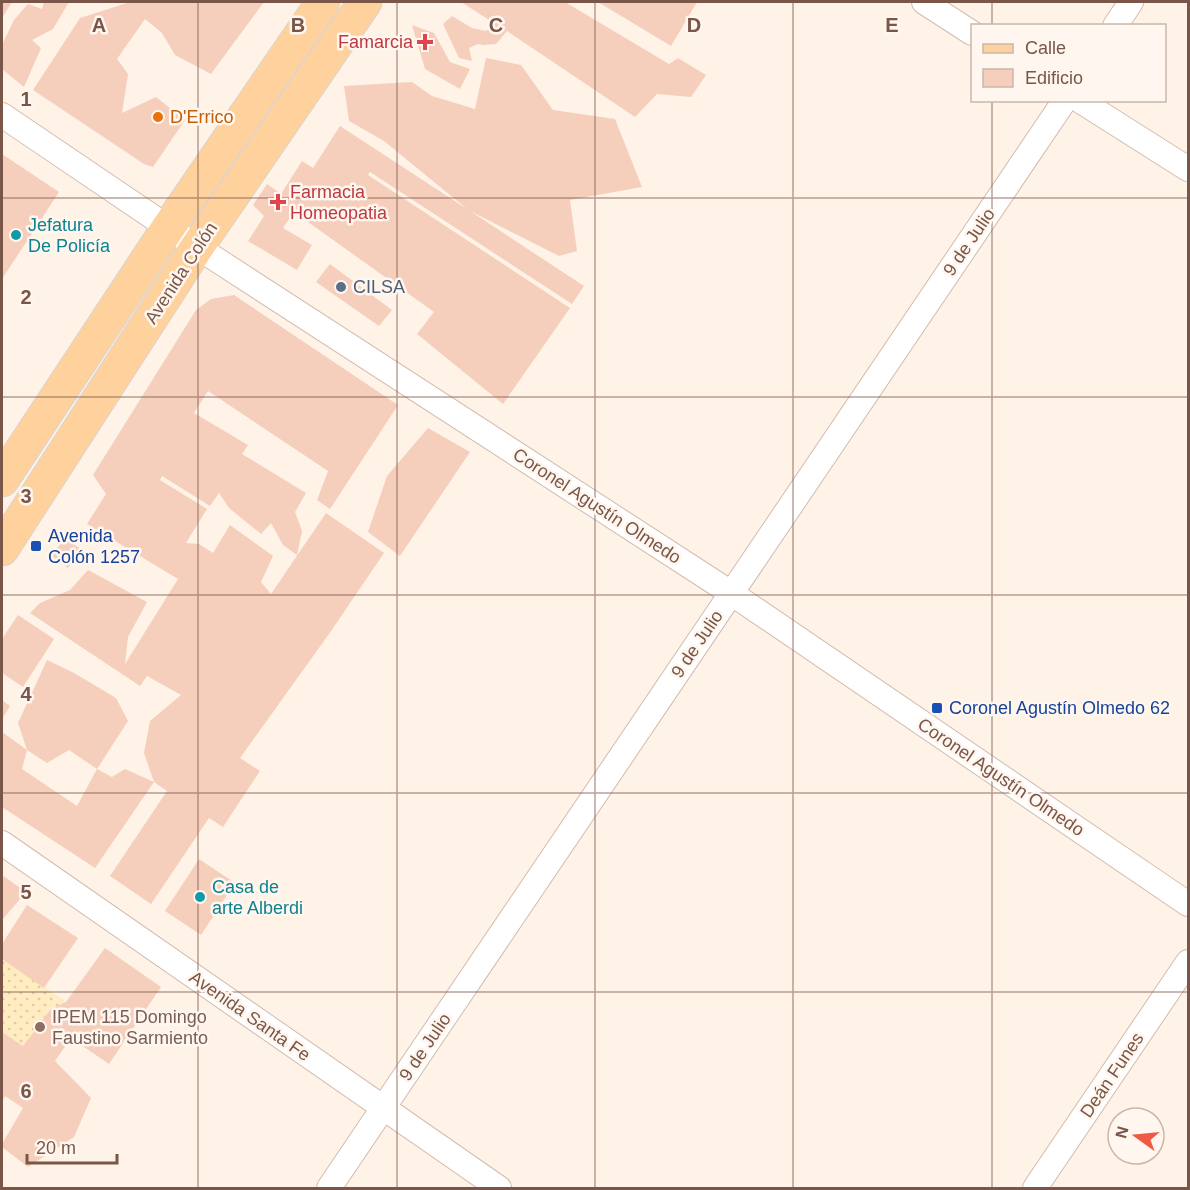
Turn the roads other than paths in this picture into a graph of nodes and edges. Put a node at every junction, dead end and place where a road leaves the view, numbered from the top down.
1 (323, 2) edge
2 (364, 2) edge
3 (924, 2) edge
4 (1131, 2) edge
5 (1116, 24) edge
6 (971, 32) edge
7 (1064, 102) edge
8 (1082, 102) edge
9 (2, 115) edge
10 (1188, 169) edge
11 (168, 228) junction
12 (197, 247) junction
13 (2, 480) edge
14 (2, 549) edge
15 (731, 593) junction
16 (2, 843) edge
17 (1188, 904) edge
18 (1188, 962) edge
19 (383, 1109) junction
20 (329, 1188) edge
21 (499, 1188) edge
22 (1035, 1188) edge

1 - 11 main road, Avenida Colón
2 - 12 main road, Avenida Colón
3 - 6 street
4 - 5 street
7 - 15 street, 9 de Julio
8 - 10 street
9 - 11 street, Coronel Agustín Olmedo
11 - 12 street, Coronel Agustín Olmedo
11 - 13 main road, Avenida Colón
12 - 14 main road, Avenida Colón
12 - 15 street, Coronel Agustín Olmedo
15 - 17 street, Coronel Agustín Olmedo
15 - 19 street, 9 de Julio
16 - 19 street, Avenida Santa Fe
18 - 22 street, Deán Funes
19 - 20 street, 9 de Julio
19 - 21 street, Avenida Santa Fe

